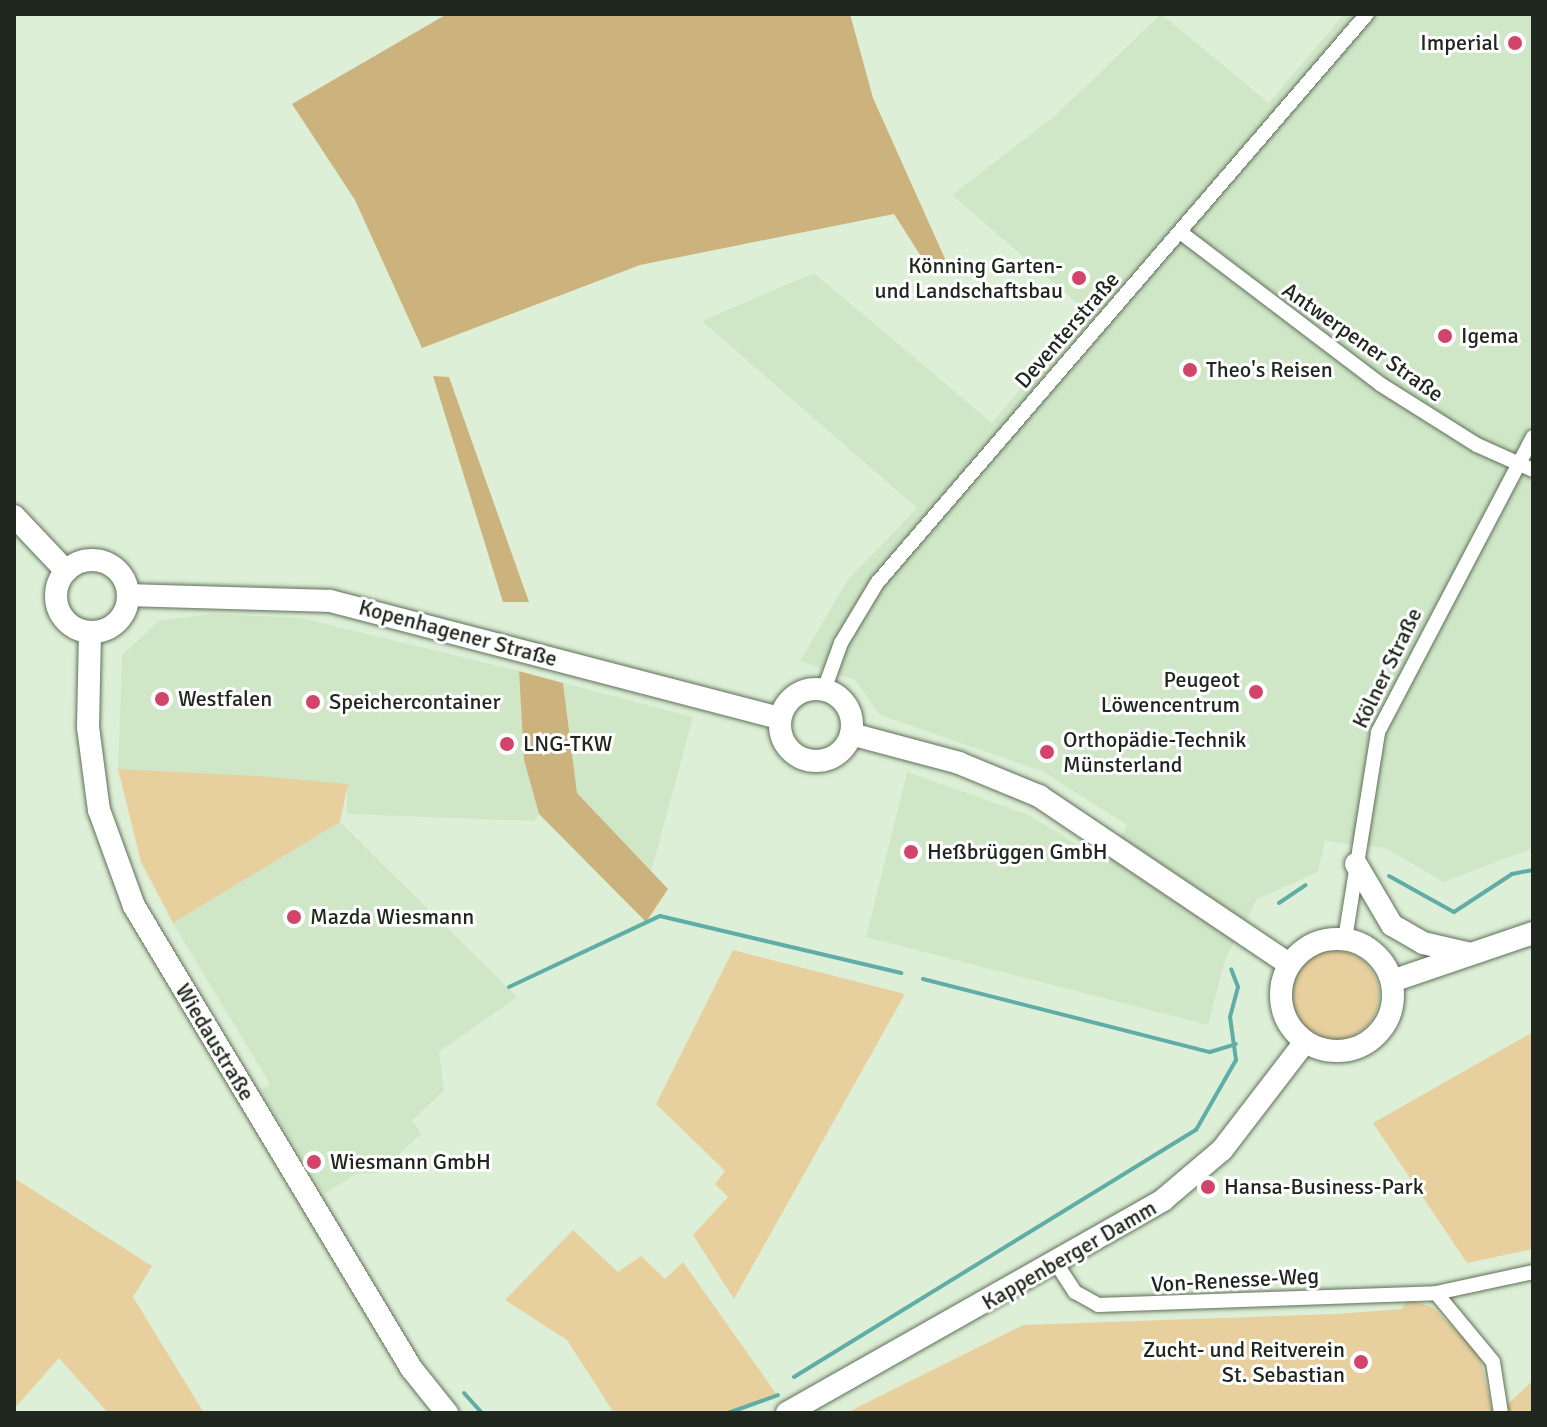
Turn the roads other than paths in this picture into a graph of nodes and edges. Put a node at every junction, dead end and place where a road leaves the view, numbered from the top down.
1 (1367, 14) edge
2 (1180, 232) junction
3 (1533, 437) edge
4 (1526, 467) edge
5 (14, 516) edge
6 (66, 571) junction
7 (128, 595) junction
8 (90, 632) junction
9 (824, 690) junction
10 (780, 718) junction
11 (851, 734) junction
12 (1356, 864) junction
13 (1533, 933) edge
14 (1345, 939) junction
15 (1471, 954) junction
16 (1289, 964) junction
17 (1392, 981) junction
18 (1305, 1042) junction
19 (1056, 1263) junction
20 (1533, 1272) edge
21 (1436, 1293) junction
22 (447, 1413) edge
23 (787, 1413) edge
24 (1501, 1413) edge

1 - 2 street, Deventerstraße
2 - 4 street, Antwerpener Straße
2 - 9 street, Deventerstraße
3 - 4 street, Kölner Straße
4 - 12 street, Kölner Straße
5 - 6 main road
6 - 7 main road
6 - 8 main road
7 - 8 main road
7 - 10 main road, Kopenhagener Straße
8 - 22 main road, Wiedaustraße
9 - 10 main road
9 - 11 main road
10 - 11 main road
11 - 16 main road
12 - 14 street, Kölner Straße
12 - 15 main road
13 - 15 main road
14 - 16 main road
14 - 17 main road
15 - 17 main road
16 - 18 main road
17 - 18 main road
18 - 19 main road, Kappenberger Damm
19 - 21 street, Von-Renesse-Weg
19 - 23 main road, Kappenberger Damm
20 - 21 street, Von-Renesse-Weg
21 - 24 street

